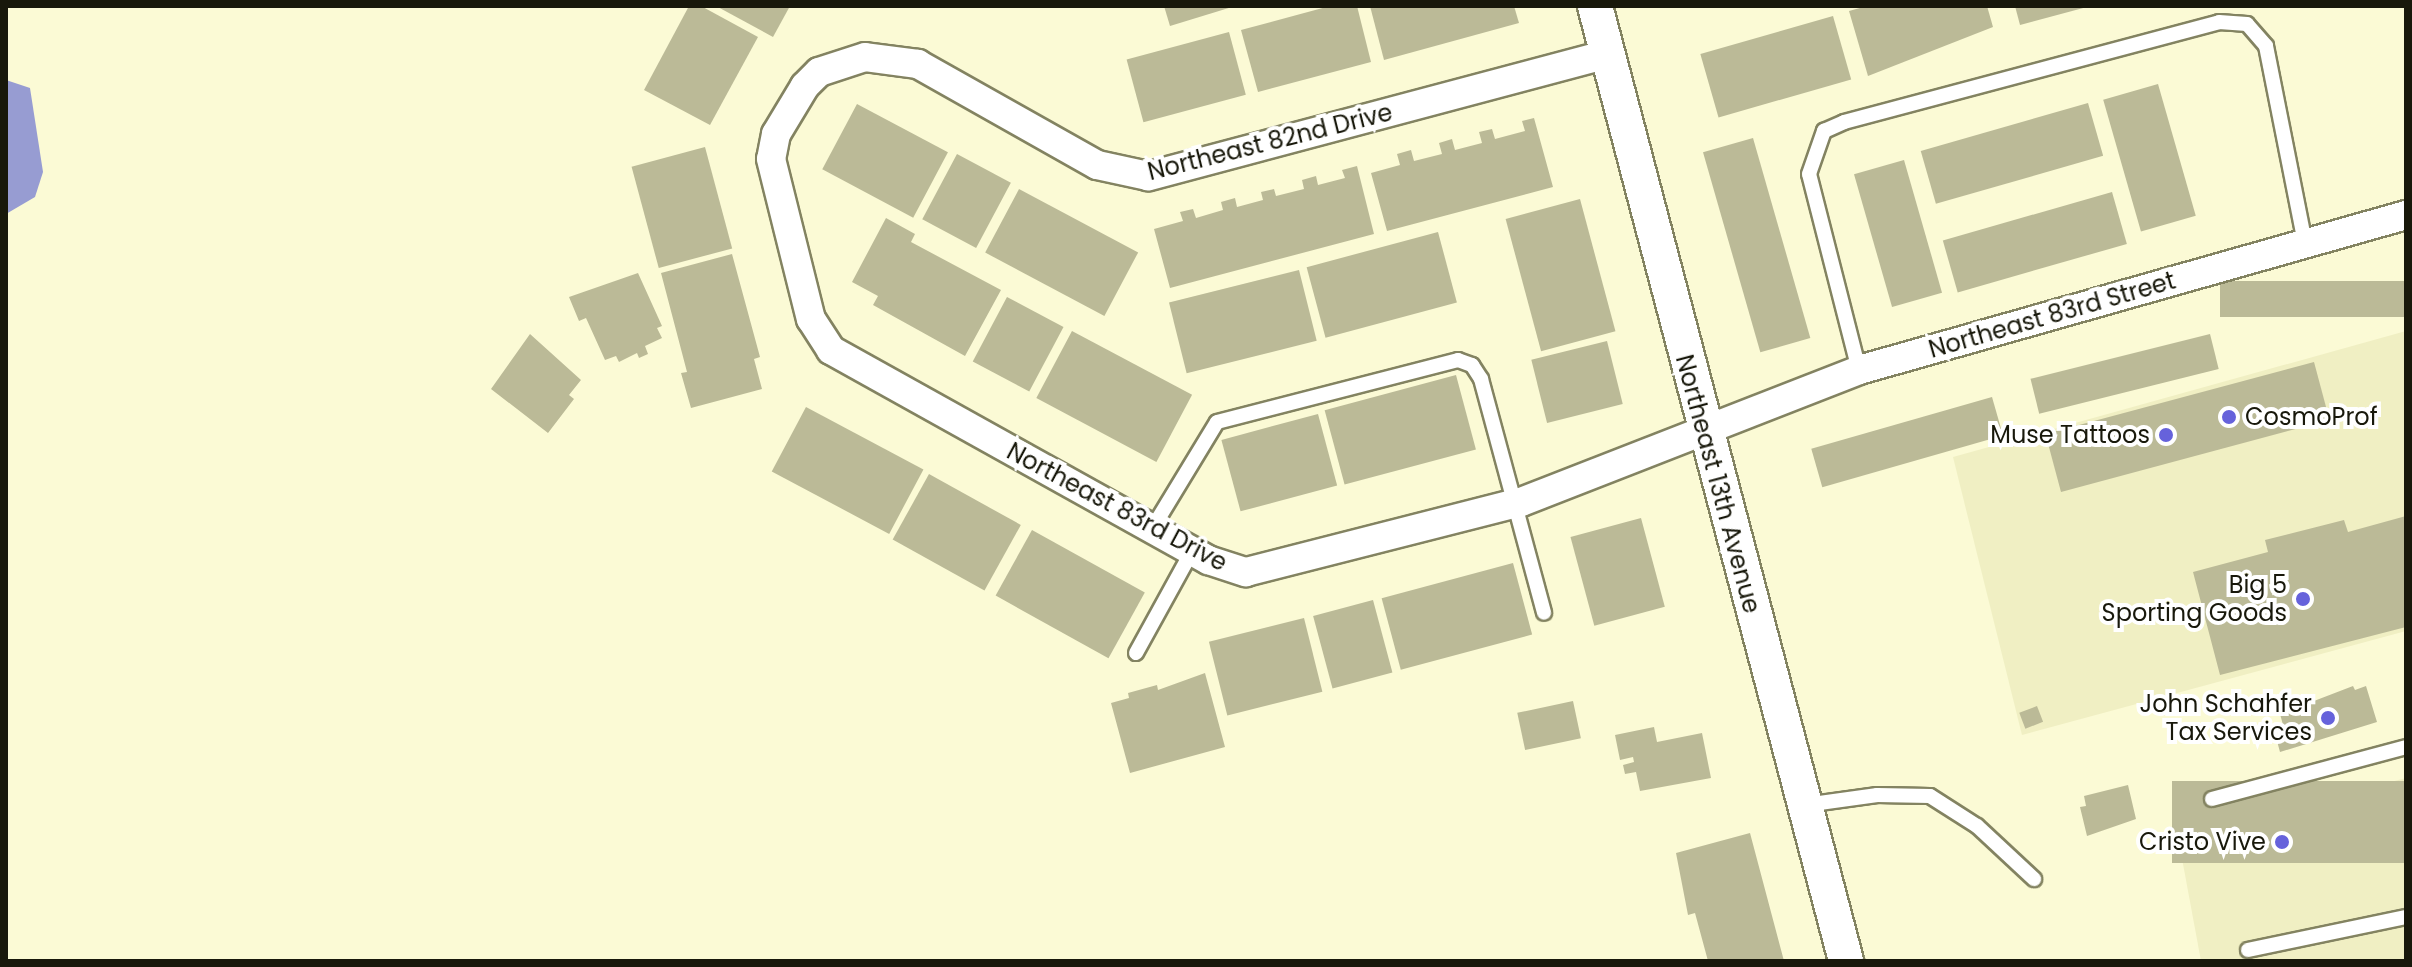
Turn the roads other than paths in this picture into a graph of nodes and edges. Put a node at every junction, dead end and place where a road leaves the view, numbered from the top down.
1 (1595, 6) edge
2 (1608, 54) junction
3 (2406, 215) edge
4 (2305, 243) junction
5 (823, 342) joint
6 (1859, 370) junction
7 (1703, 431) junction
8 (1515, 504) junction
9 (1152, 529) junction
10 (1192, 551) junction
11 (1544, 613) dead end
12 (1136, 653) dead end
13 (2406, 747) edge
14 (2212, 799) dead end
15 (1804, 805) junction
16 (2034, 879) dead end
17 (2406, 917) edge
18 (2248, 950) dead end
19 (1846, 961) edge

1 - 2 street, Northeast 13th Avenue
2 - 5 street, Northeast 82nd Drive
2 - 7 street, Northeast 13th Avenue
3 - 4 street, Northeast 83rd Street
4 - 6 street, Northeast 83rd Street
4 - 6 lane
5 - 9 street, Northeast 83rd Drive
6 - 7 street, Northeast 83rd Street
7 - 8 street, Northeast 83rd Drive
7 - 15 street, Northeast 13th Avenue
8 - 9 lane
8 - 10 street, Northeast 83rd Drive
8 - 11 lane
9 - 10 street, Northeast 83rd Drive
10 - 12 lane
13 - 14 lane
15 - 16 lane
15 - 19 street, Northeast 13th Avenue
17 - 18 lane

